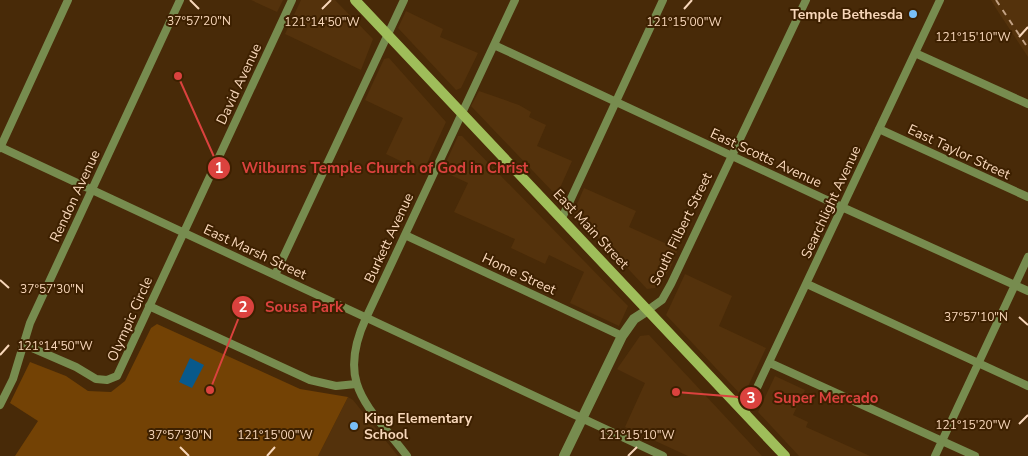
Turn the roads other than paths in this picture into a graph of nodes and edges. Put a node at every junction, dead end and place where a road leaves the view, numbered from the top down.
1 (68, 0) edge
2 (180, 0) edge
3 (292, 0) edge
4 (355, 0) edge
5 (404, 0) edge
6 (514, 0) edge
7 (663, 0) edge
8 (806, 0) edge
9 (940, 0) edge
10 (388, 34) junction
11 (494, 45) junction
12 (915, 53) junction
13 (616, 102) junction
14 (1028, 104) edge
15 (462, 113) junction
16 (880, 129) junction
17 (0, 147) edge
18 (731, 156) junction
19 (91, 189) junction
20 (1028, 197) edge
21 (843, 207) junction
22 (562, 218) junction
23 (183, 232) junction
24 (405, 235) junction
25 (1028, 257) edge
26 (275, 275) junction
27 (806, 284) junction
28 (1015, 285) junction
29 (1028, 291) edge
30 (149, 306) junction
31 (648, 310) junction
32 (366, 318) junction
33 (622, 336) junction
34 (23, 344) junction
35 (770, 363) junction
36 (978, 363) junction
37 (356, 384) junction
38 (1028, 386) edge
39 (0, 405) edge
40 (745, 414) junction
41 (582, 418) junction
42 (942, 441) junction
43 (407, 456) edge
44 (564, 456) edge
45 (663, 456) edge
46 (785, 456) edge
47 (935, 456) edge
48 (975, 456) edge

1 - 17 street
2 - 19 street, Rendon Avenue
3 - 23 street, David Avenue
4 - 10 main road, East Main Street
5 - 10 street
6 - 11 street, Burkett Avenue
7 - 13 street
8 - 18 street, South Filbert Street
9 - 12 street, Searchlight Avenue
10 - 15 main road, East Main Street
10 - 26 street
11 - 13 street, East Scotts Avenue
11 - 15 street, Burkett Avenue
12 - 14 street
12 - 16 street, Searchlight Avenue
13 - 18 street, East Scotts Avenue
13 - 22 street
15 - 22 main road, East Main Street
15 - 24 street, Burkett Avenue
16 - 20 street, East Taylor Street
16 - 21 street, Searchlight Avenue
17 - 19 street, East Marsh Street
18 - 21 street, East Scotts Avenue
18 - 31 street, South Filbert Street
19 - 23 street, East Marsh Street
19 - 34 street, Rendon Avenue
21 - 27 street, Searchlight Avenue
21 - 28 street, East Scotts Avenue
22 - 31 main road, East Main Street
23 - 26 street, East Marsh Street
23 - 30 street, Olympic Circle
24 - 32 street, Burkett Avenue
24 - 33 street, Home Street
25 - 28 street
26 - 32 street, East Marsh Street
27 - 35 street, Searchlight Avenue
27 - 36 street
28 - 29 street, East Scotts Avenue
28 - 36 street
30 - 34 street, Olympic Circle
30 - 37 street
31 - 33 street, South Filbert Street
31 - 40 main road, East Main Street
32 - 37 street, Burkett Avenue
32 - 41 street, East Marsh Street
33 - 41 street, South Filbert Street
34 - 39 street, Rendon Avenue
35 - 40 street, Searchlight Avenue
35 - 42 street
36 - 38 street
36 - 42 street
37 - 43 street, Burkett Avenue
40 - 46 main road, East Main Street
41 - 44 street, South Filbert Street
41 - 45 street, East Marsh Street
42 - 47 street
42 - 48 street

